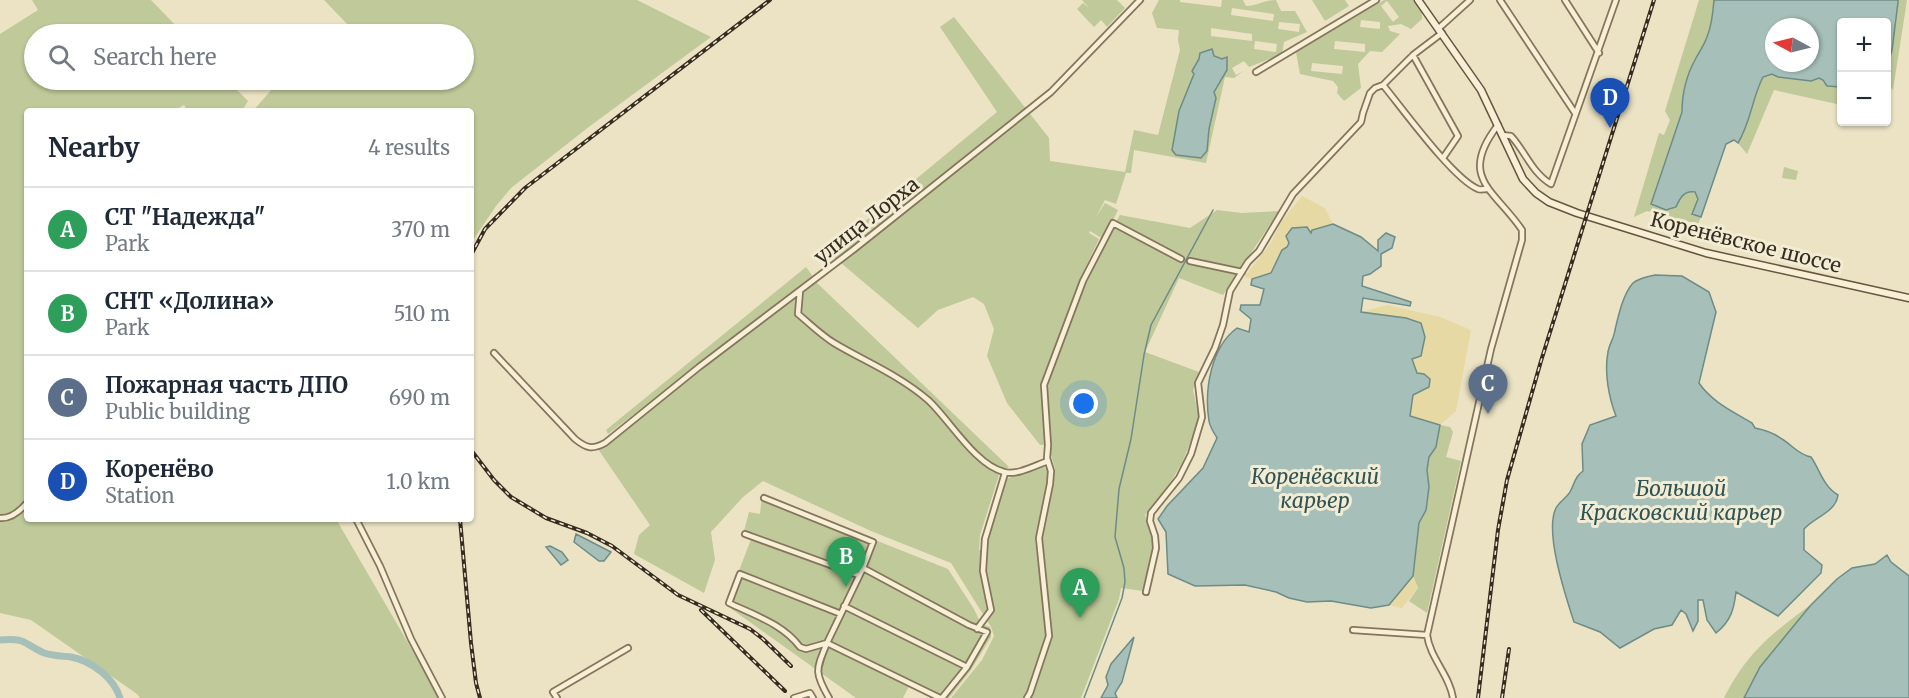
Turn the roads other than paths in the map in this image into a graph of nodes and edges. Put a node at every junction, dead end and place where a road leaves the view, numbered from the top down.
1 (1140, 0) edge
2 (1376, 0) edge
3 (1418, 0) edge
4 (1470, 0) edge
5 (1500, 0) edge
6 (1565, 0) edge
7 (1616, 0) edge
8 (1441, 30) junction
9 (1599, 53) junction
10 (1413, 55) junction
11 (1257, 72) dead end
12 (1383, 85) junction
13 (1575, 113) junction
14 (1497, 125) junction
15 (1502, 135) junction
16 (1443, 158) junction
17 (1487, 189) junction
18 (1181, 259) dead end
19 (1190, 261) dead end
20 (1242, 272) junction
21 (800, 291) junction
22 (1909, 298) edge
23 (494, 353) dead end
24 (1048, 461) junction
25 (1005, 473) junction
26 (764, 498) dead end
27 (24, 506) edge
28 (0, 518) edge
29 (358, 522) edge
30 (745, 534) dead end
31 (863, 568) junction
32 (858, 576) junction
33 (1146, 592) dead end
34 (844, 606) junction
35 (841, 614) junction
36 (977, 629) junction
37 (1353, 630) dead end
38 (1427, 636) junction
39 (827, 643) junction
40 (628, 648) dead end
41 (968, 667) junction
42 (442, 698) edge
43 (557, 698) edge
44 (794, 698) edge
45 (813, 698) edge
46 (829, 698) edge
47 (941, 698) edge
48 (1027, 698) edge
49 (1453, 698) edge

1 - 21 street, улица Лорха
2 - 11 street
3 - 8 main road, Коренёвское шоссе
4 - 8 street
5 - 13 street
6 - 9 street
7 - 9 street
8 - 10 street
8 - 14 main road, Коренёвское шоссе
9 - 13 street
10 - 12 street
10 - 16 street
12 - 16 street
12 - 20 street
13 - 15 street
14 - 15 main road, Коренёвское шоссе
14 - 17 street
15 - 22 main road, Коренёвское шоссе
16 - 17 street
17 - 38 street
18 - 24 street
19 - 20 street
20 - 33 street
21 - 23 street, улица Лорха
21 - 25 street
24 - 25 street
24 - 48 street
25 - 36 street
26 - 31 street
27 - 28 street
29 - 42 street
30 - 32 street
31 - 32 street
31 - 36 street
32 - 34 street
34 - 35 street
34 - 41 street
35 - 39 street
35 - 39 street
36 - 41 street
37 - 38 street
38 - 49 street
39 - 46 street
39 - 47 street
40 - 43 street
41 - 47 street
44 - 45 street

